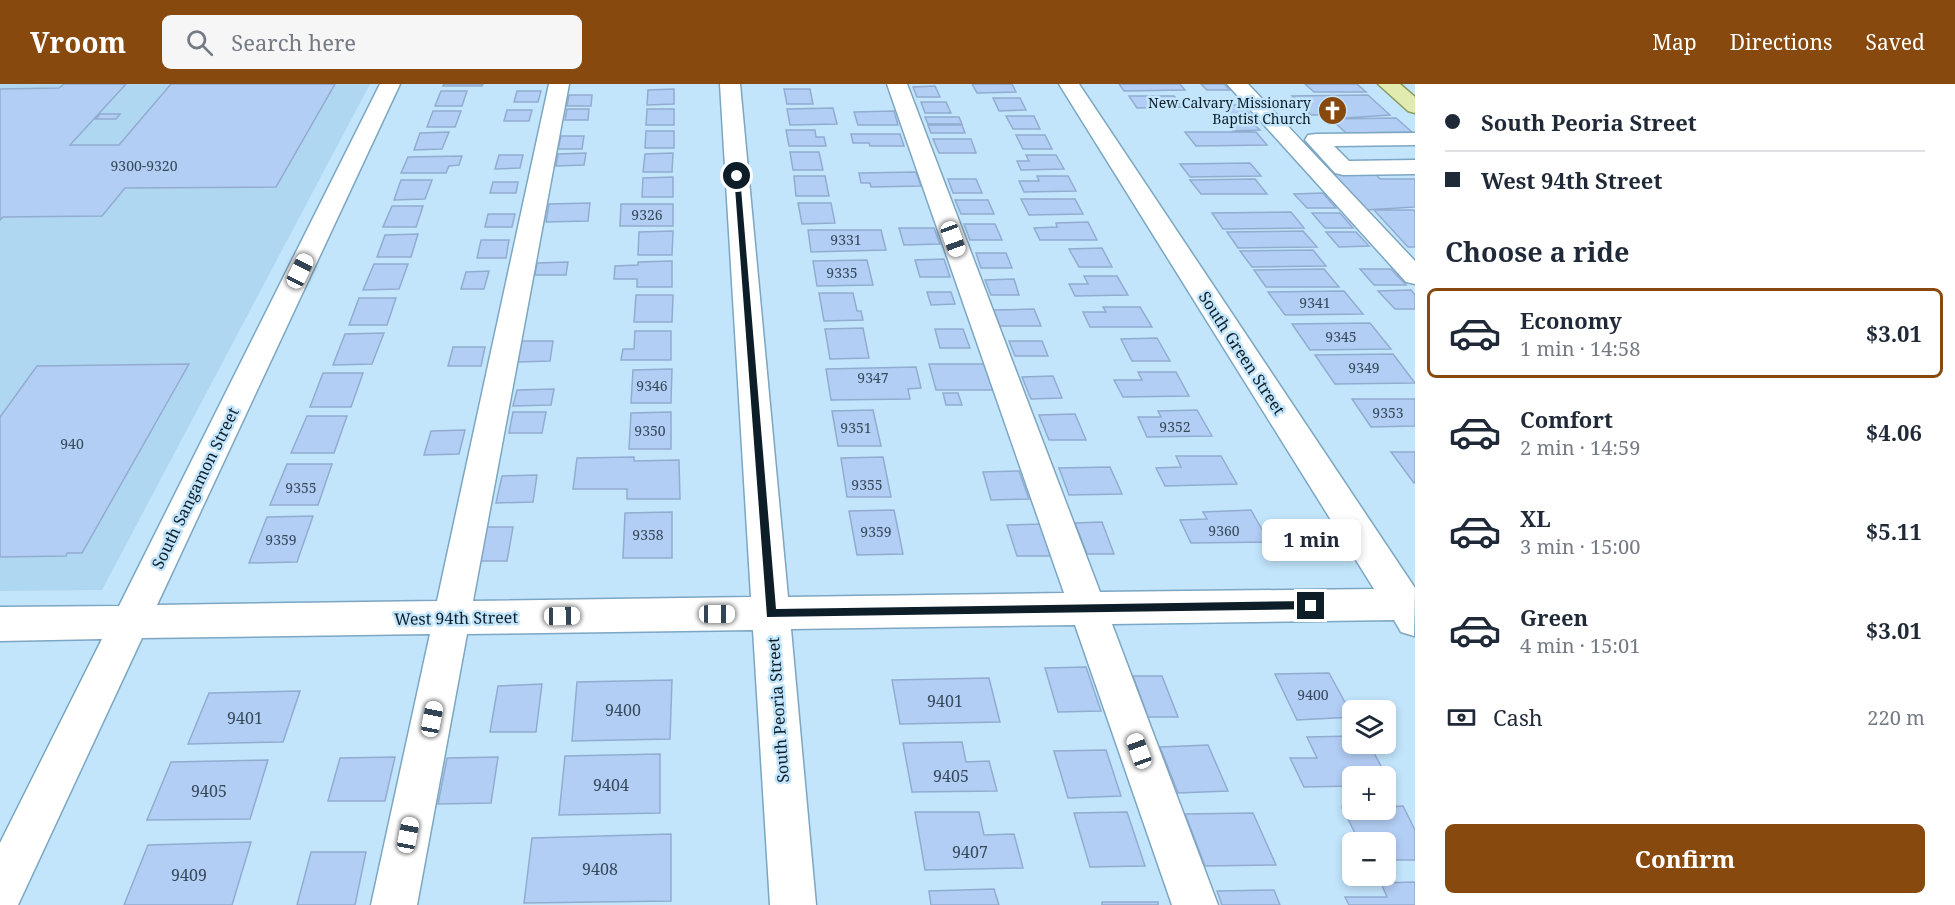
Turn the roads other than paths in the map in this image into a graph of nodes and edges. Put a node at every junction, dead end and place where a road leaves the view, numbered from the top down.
1 (390, 84) edge
2 (559, 84) edge
3 (730, 84) edge
4 (897, 84) edge
5 (1069, 84) edge
6 (1237, 84) edge
7 (1388, 84) edge
8 (1415, 107) edge
9 (1415, 139) edge
10 (1415, 167) edge
11 (1415, 276) edge
12 (1088, 609) junction
13 (1411, 610) edge
14 (771, 614) junction
15 (452, 618) junction
16 (130, 622) junction
17 (0, 624) edge
18 (0, 892) edge
19 (394, 905) edge
20 (794, 905) edge
21 (1195, 905) edge

1 - 16 street, South Sangamon Street
2 - 15 street
3 - 14 street, South Peoria Street
4 - 12 street
5 - 13 street, South Green Street
6 - 11 street
7 - 8 main road
9 - 10 street
12 - 13 street, West 94th Street
12 - 14 street, West 94th Street
12 - 21 street
14 - 15 street, West 94th Street
14 - 20 street, South Peoria Street
15 - 16 street, West 94th Street
15 - 19 street
16 - 17 street, West 94th Street
16 - 18 street, South Sangamon Street

